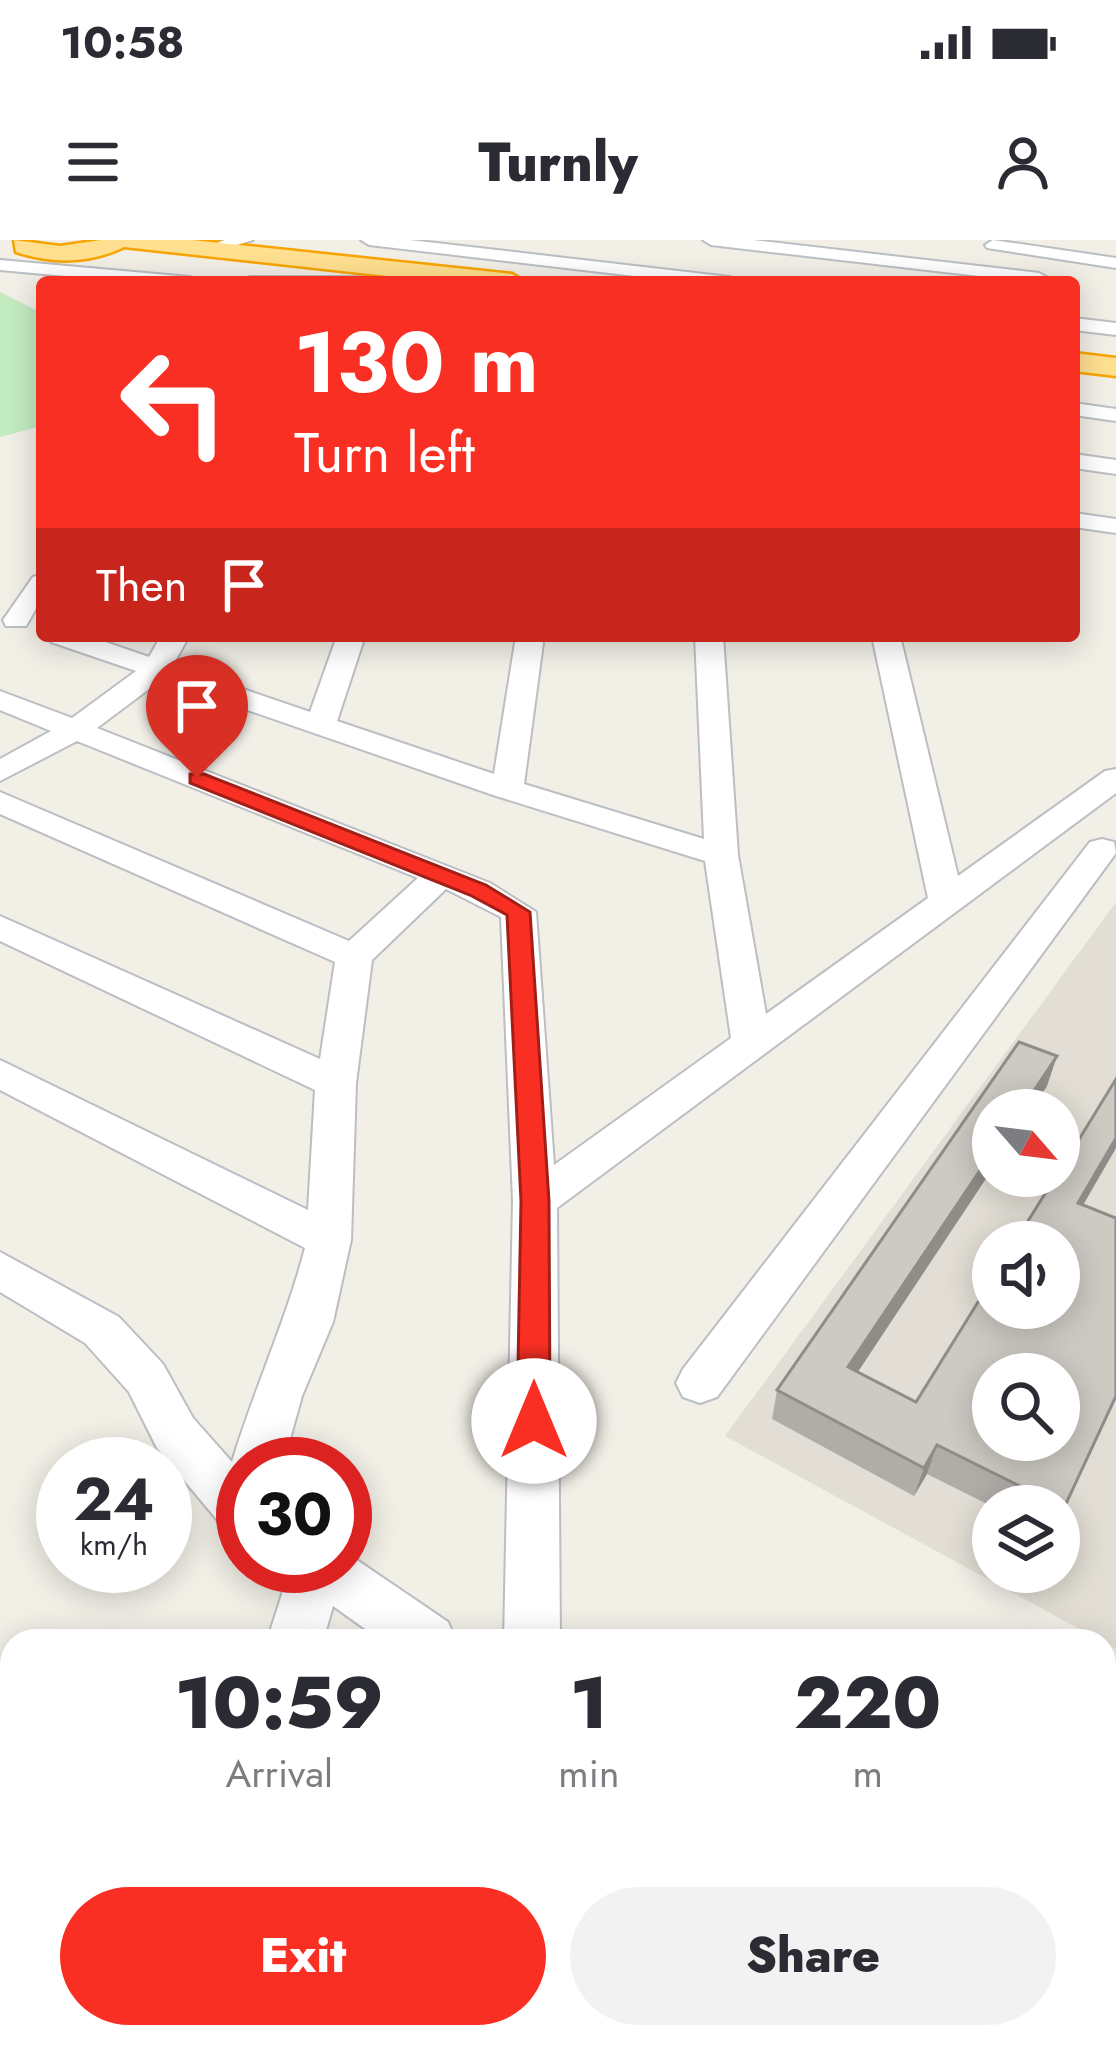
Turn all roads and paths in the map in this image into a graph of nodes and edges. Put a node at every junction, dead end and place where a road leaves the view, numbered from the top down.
1 (245, 240) edge
2 (711, 240) edge
3 (1080, 240) edge
4 (16, 241) edge
5 (116, 242) edge
6 (742, 242) edge
7 (970, 242) edge
8 (362, 243) edge
9 (1116, 246) edge
10 (197, 262) edge
11 (1116, 263) edge
12 (0, 266) edge
13 (126, 276) edge
14 (170, 276) edge
15 (172, 276) edge
16 (371, 276) edge
17 (418, 276) edge
18 (490, 276) edge
19 (673, 276) edge
20 (1022, 276) edge
21 (1080, 325) edge
22 (1116, 329) edge
23 (1080, 352) edge
24 (1116, 356) edge
25 (1080, 363) edge
26 (1116, 367) edge
27 (1080, 398) edge
28 (1116, 403) edge
29 (1080, 410) edge
30 (1116, 415) edge
31 (1080, 461) edge
32 (1116, 467) edge
33 (1080, 521) edge
34 (1116, 526) edge
35 (36, 592) edge
36 (19, 621) edge
37 (78, 642) edge
38 (172, 642) edge
39 (349, 642) edge
40 (529, 642) edge
41 (709, 642) edge
42 (887, 642) edge
43 (156, 670) junction
44 (0, 700) edge
45 (320, 726) junction
46 (75, 730) junction
47 (0, 772) edge
48 (1116, 778) edge
49 (507, 789) junction
50 (0, 802) edge
51 (1052, 828) junction
52 (1109, 852) edge
53 (721, 855) junction
54 (440, 877) junction
55 (947, 903) junction
56 (0, 927) edge
57 (354, 957) junction
58 (752, 1045) junction
59 (0, 1073) edge
60 (336, 1084) junction
61 (535, 1201) junction
62 (329, 1240) junction
63 (0, 1270) edge
64 (700, 1383) dead end
65 (265, 1437) edge
66 (216, 1480) edge
67 (310, 1593) edge
68 (358, 1593) edge
69 (299, 1629) edge
70 (411, 1629) edge
71 (532, 1629) edge

1 - 10 street
2 - 6 street
3 - 9 street
4 - 5 highway
5 - 10 highway
6 - 20 street
7 - 11 street
8 - 18 street
8 - 19 street
10 - 14 street
10 - 15 street
10 - 16 highway
10 - 17 highway
12 - 13 street
21 - 22 street
23 - 24 highway
25 - 26 highway
27 - 28 street
29 - 30 street
31 - 32 street
33 - 34 street
35 - 36 street
37 - 43 street
38 - 43 street
39 - 45 street
40 - 49 street
41 - 53 street
42 - 55 street
43 - 45 street
43 - 46 street
44 - 46 street
45 - 49 street
46 - 47 street
46 - 54 street
48 - 51 street
49 - 53 street
50 - 57 street
51 - 52 street
51 - 55 street
52 - 64 street
53 - 58 street
54 - 57 street
54 - 61 street
55 - 58 street
56 - 60 street
57 - 60 street
58 - 61 street
59 - 62 street
60 - 62 street
61 - 71 street
62 - 65 street
63 - 66 street
67 - 69 street
68 - 70 street

